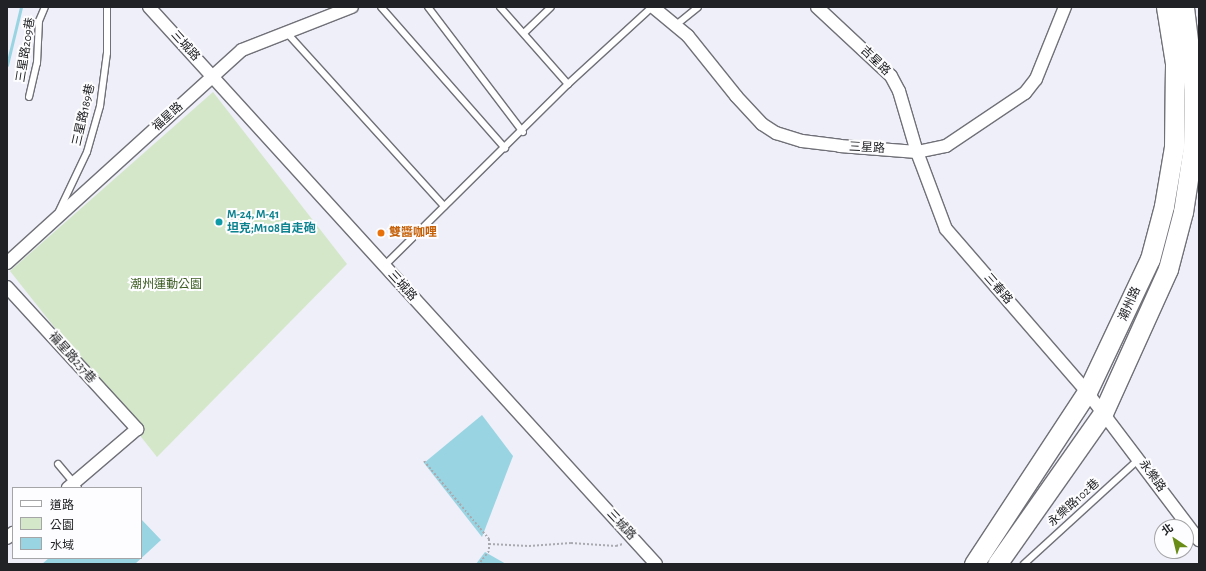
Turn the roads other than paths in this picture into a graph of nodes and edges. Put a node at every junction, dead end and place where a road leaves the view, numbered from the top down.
1 (45, 7) edge
2 (107, 7) edge
3 (149, 7) edge
4 (352, 7) edge
5 (381, 7) edge
6 (428, 7) edge
7 (500, 7) edge
8 (551, 7) edge
9 (653, 7) edge
10 (698, 7) edge
11 (817, 7) edge
12 (1065, 7) edge
13 (1166, 7) edge
14 (1184, 7) edge
15 (676, 25) junction
16 (287, 33) junction
17 (524, 33) junction
18 (213, 77) junction
19 (568, 84) junction
20 (29, 97) dead end
21 (523, 132) junction
22 (505, 148) junction
23 (917, 152) junction
24 (444, 206) junction
25 (53, 221) junction
26 (7, 263) edge
27 (384, 266) junction
28 (7, 287) edge
29 (1087, 392) junction
30 (1103, 413) junction
31 (1139, 459) junction
32 (58, 464) dead end
33 (73, 486) edge
34 (1199, 540) edge
35 (656, 564) edge
36 (974, 564) edge
37 (996, 564) edge
38 (1024, 564) edge

1 - 20 lane, 三星路209巷
2 - 25 lane, 三星路189巷
3 - 18 street, 三城路
4 - 16 street, 福星路
5 - 22 lane
6 - 21 lane
7 - 17 lane
8 - 17 lane
9 - 15 street, 三星路
9 - 19 lane
10 - 15 lane
11 - 23 street, 吉星路
12 - 23 street, 三星路
13 - 29 main road, 潮州路
14 - 30 main road, 潮州路
15 - 23 street, 三星路
16 - 18 street, 福星路
16 - 24 lane
17 - 19 lane
18 - 25 street, 福星路
18 - 27 street, 三城路
19 - 21 lane
21 - 22 lane
22 - 24 lane
23 - 29 street, 三春路
24 - 27 lane
25 - 26 street, 福星路
27 - 35 street, 三城路
28 - 33 street, 福星路237巷
29 - 30 street, 三春路
29 - 36 main road, 潮州路
30 - 31 street, 永樂路
30 - 37 main road, 潮州路
31 - 34 street, 永樂路
31 - 38 lane, 永樂路102巷
32 - 33 lane

